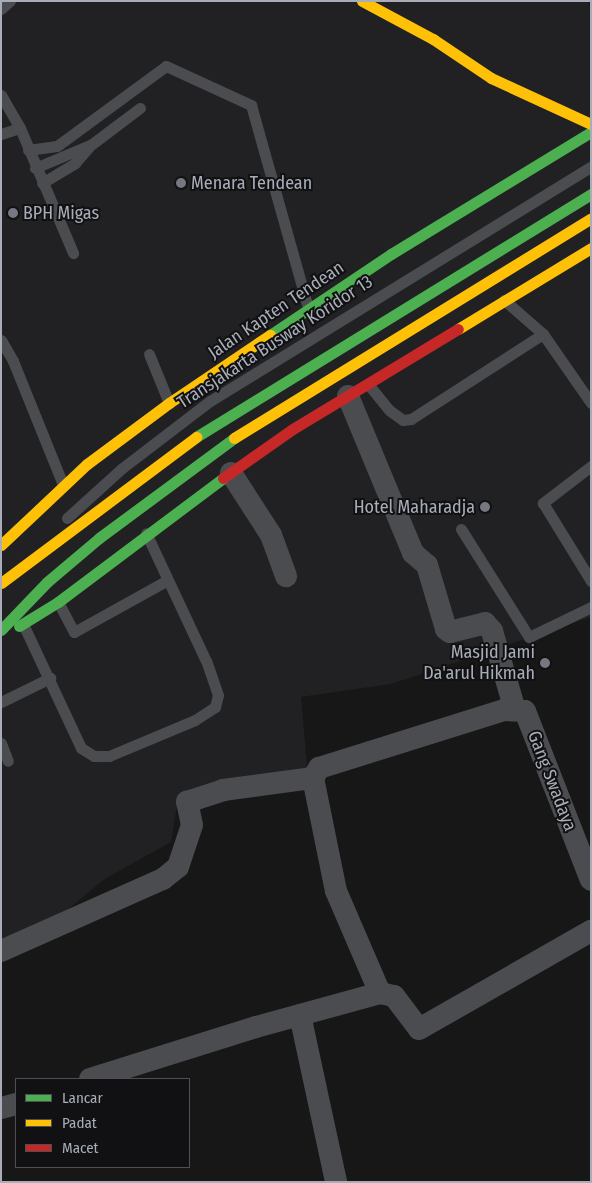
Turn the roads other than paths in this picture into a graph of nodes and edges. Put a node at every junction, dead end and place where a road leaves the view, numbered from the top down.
1 (10, 1) edge
2 (362, 1) edge
3 (1, 9) edge
4 (1, 95) edge
5 (140, 108) dead end
6 (20, 128) junction
7 (589, 130) edge
8 (1, 134) edge
9 (92, 144) junction
10 (570, 144) junction
11 (591, 144) edge
12 (28, 150) junction
13 (591, 166) edge
14 (35, 168) junction
15 (42, 184) junction
16 (591, 194) edge
17 (591, 218) edge
18 (591, 248) edge
19 (73, 253) dead end
20 (502, 299) junction
21 (308, 308) junction
22 (543, 334) junction
23 (1, 340) edge
24 (149, 354) dead end
25 (368, 384) junction
26 (348, 396) junction
27 (169, 403) junction
28 (591, 403) edge
29 (591, 466) edge
30 (231, 473) junction
31 (63, 486) junction
32 (461, 529) dead end
33 (146, 533) junction
34 (1, 545) edge
35 (286, 576) dead end
36 (1, 578) edge
37 (168, 580) junction
38 (591, 581) edge
39 (1, 583) edge
40 (58, 602) junction
41 (591, 607) edge
42 (24, 624) junction
43 (1, 630) edge
44 (1, 638) edge
45 (50, 678) junction
46 (1, 702) edge
47 (520, 710) junction
48 (1, 743) edge
49 (8, 761) dead end
50 (313, 778) junction
51 (591, 880) edge
52 (591, 931) edge
53 (1, 951) edge
54 (380, 993) junction
55 (300, 1015) junction
56 (93, 1078) edge
57 (15, 1104) edge
58 (1, 1108) edge
59 (336, 1182) edge

1 - 3 lane
2 - 7 main road
4 - 6 lane
5 - 9 lane
6 - 8 lane
6 - 12 lane
7 - 10 main road, Jalan Kapten Tendean
9 - 14 lane
9 - 15 lane
10 - 11 main road
10 - 21 main road, Jalan Kapten Tendean
12 - 14 lane
12 - 21 lane
13 - 36 lane, Transjakarta Busway Koridor 13
14 - 15 lane
15 - 19 lane
16 - 39 main road
17 - 43 main road
18 - 20 main road
20 - 22 lane
20 - 25 main road
21 - 27 main road, Jalan Kapten Tendean
22 - 25 lane
22 - 28 lane
23 - 31 lane
24 - 27 lane
25 - 26 main road
26 - 30 main road
26 - 47 street, Gang Swadaya
27 - 31 main road, Jalan Kapten Tendean
29 - 38 lane
30 - 33 main road
30 - 35 street
31 - 34 main road, Jalan Kapten Tendean
32 - 41 lane
33 - 37 lane
33 - 40 main road
37 - 40 lane
37 - 45 lane
40 - 42 main road
42 - 44 main road
42 - 45 lane
45 - 46 lane
47 - 50 street
47 - 51 street, Gang Swadaya
48 - 49 lane
50 - 53 street
50 - 54 street
52 - 54 street
54 - 55 street
55 - 56 street
55 - 59 street
57 - 58 street

